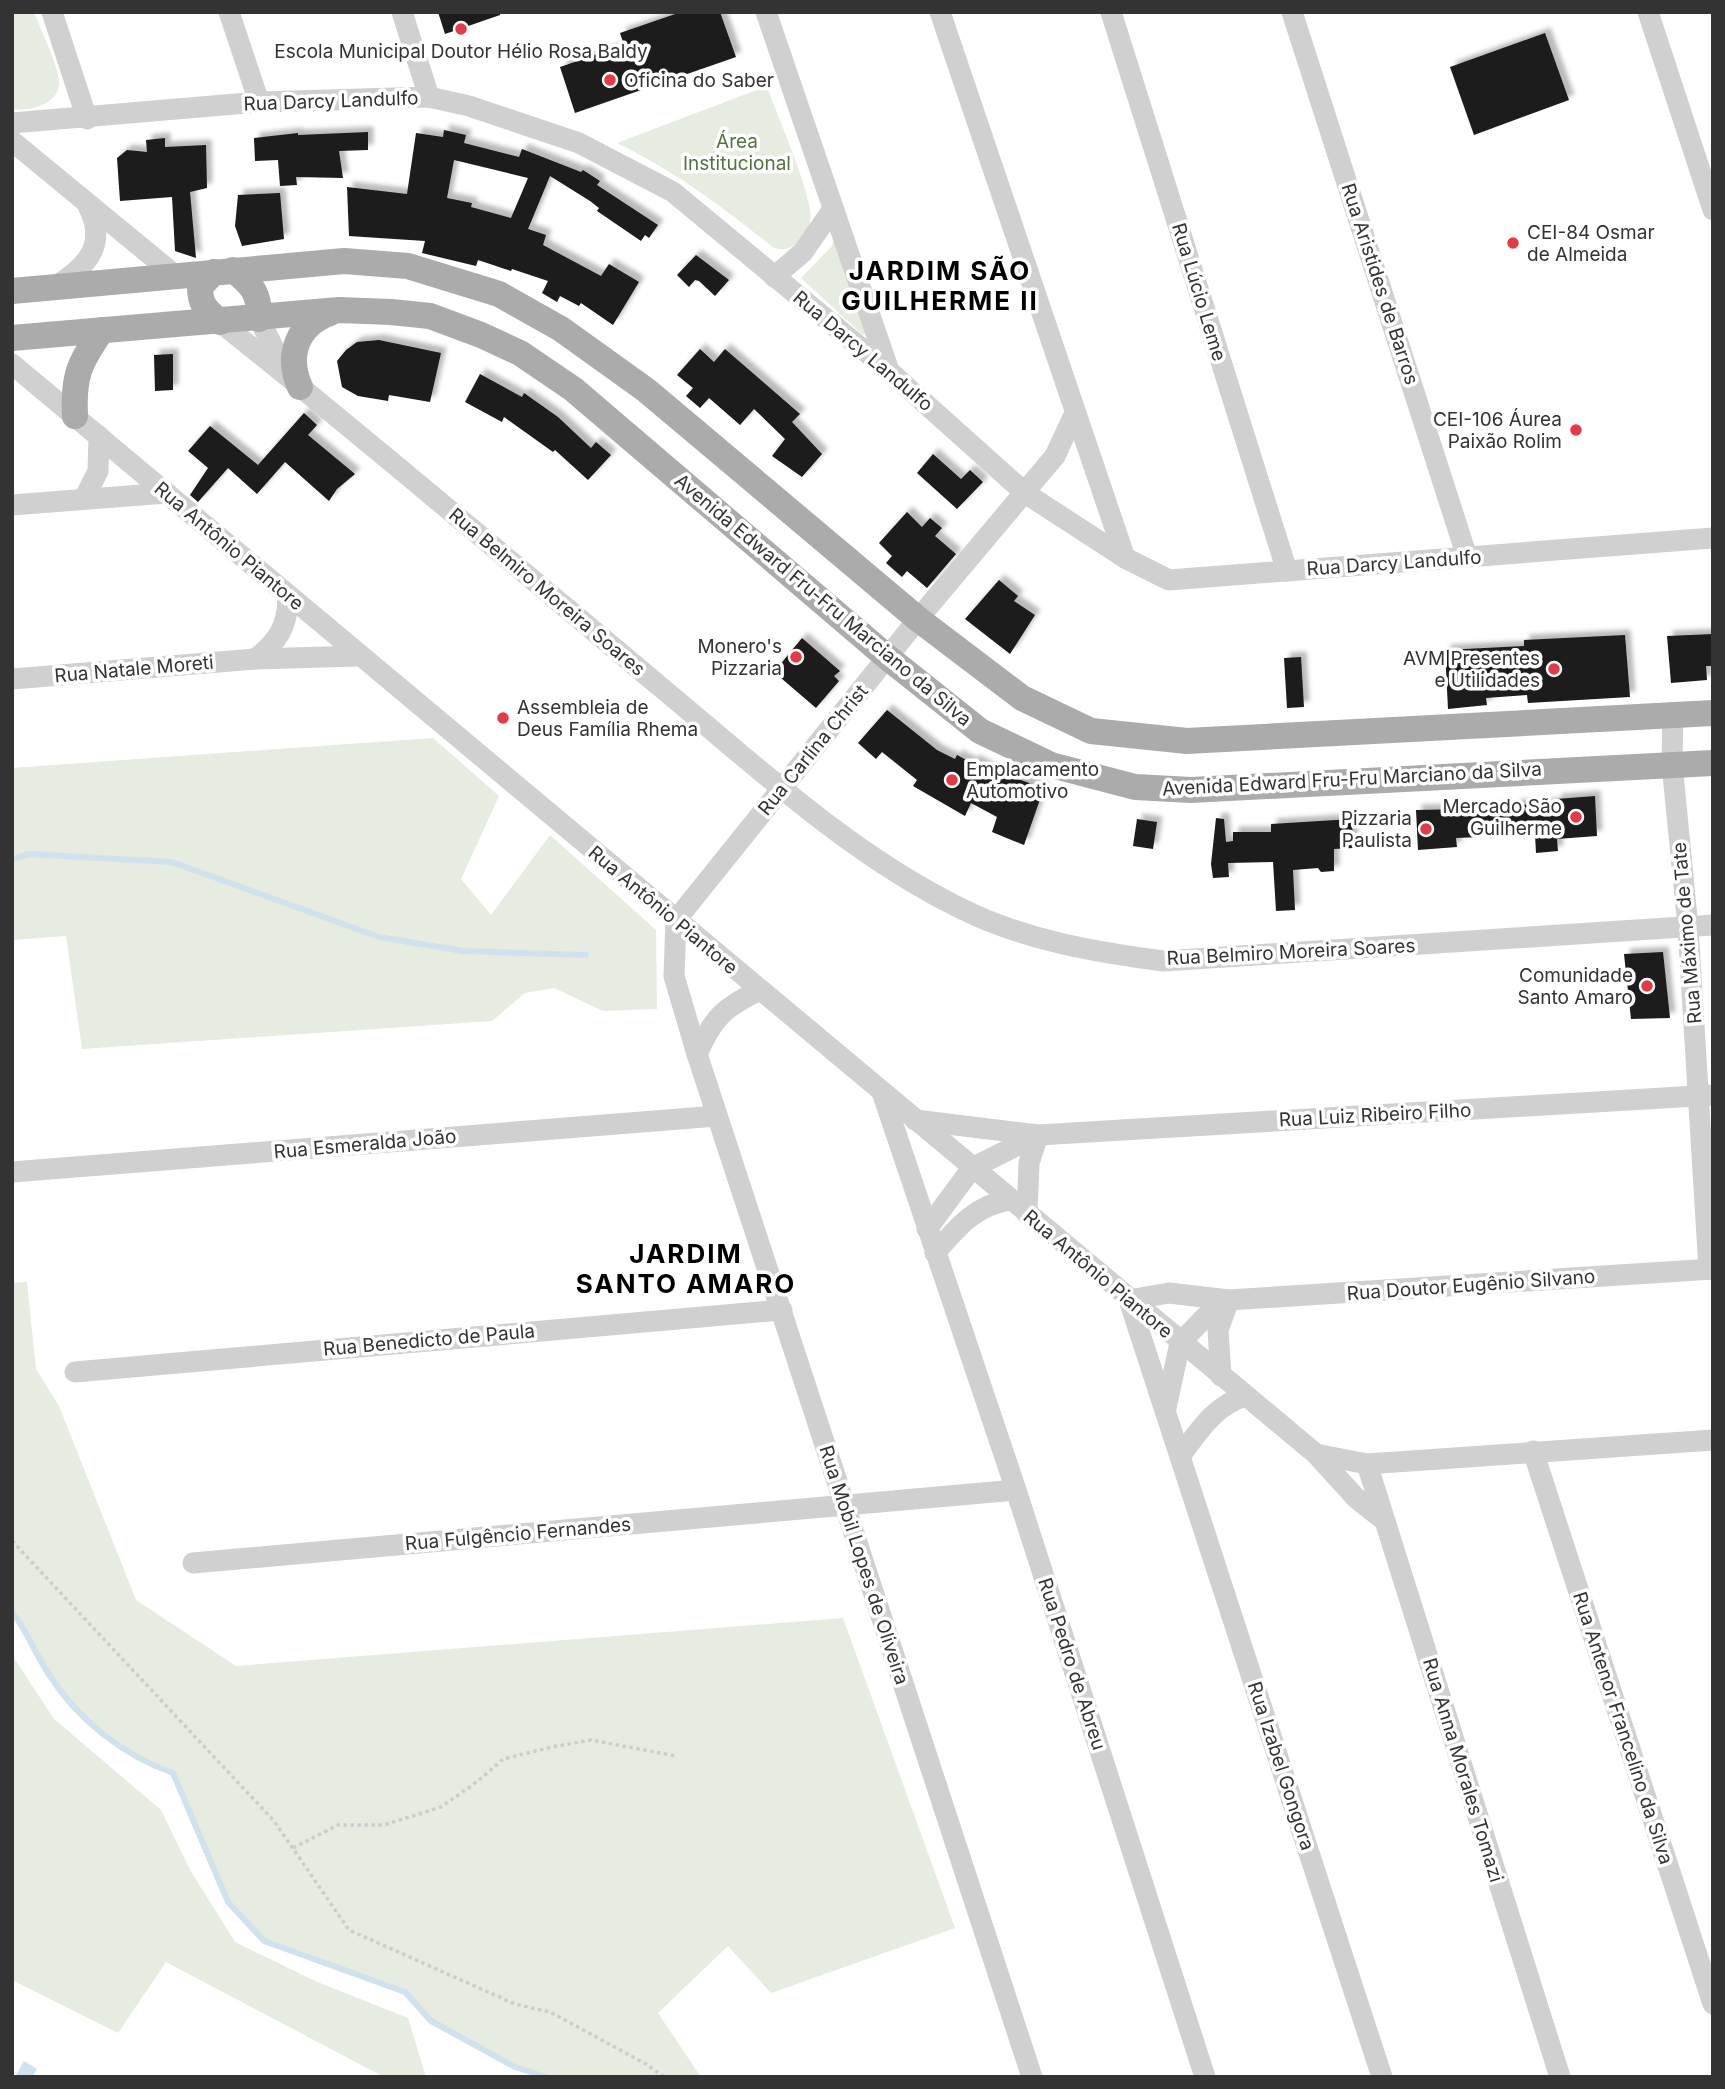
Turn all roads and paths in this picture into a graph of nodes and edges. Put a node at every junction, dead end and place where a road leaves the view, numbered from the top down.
1 (52, 12) edge
2 (229, 12) edge
3 (402, 12) edge
4 (766, 12) edge
5 (940, 12) edge
6 (1111, 12) edge
7 (1292, 12) edge
8 (1648, 12) edge
9 (429, 97) junction
10 (259, 102) junction
11 (87, 119) junction
12 (12, 123) edge
13 (12, 141) edge
14 (88, 206) junction
15 (833, 209) junction
16 (1713, 210) edge
17 (223, 271) junction
18 (176, 276) junction
19 (774, 276) junction
20 (54, 287) junction
21 (12, 291) edge
22 (339, 310) junction
23 (259, 319) junction
24 (220, 322) junction
25 (102, 330) junction
26 (12, 338) edge
27 (12, 364) edge
28 (889, 371) junction
29 (294, 382) junction
30 (1075, 413) junction
31 (75, 416) junction
32 (99, 436) junction
33 (1025, 493) junction
34 (167, 494) junction
35 (84, 499) junction
36 (12, 505) edge
37 (1713, 538) edge
38 (1468, 557) junction
39 (1125, 558) junction
40 (1287, 571) junction
41 (288, 596) junction
42 (918, 619) junction
43 (359, 656) junction
44 (887, 657) junction
45 (255, 659) junction
46 (12, 679) edge
47 (1713, 713) edge
48 (1673, 714) junction
49 (1713, 763) edge
50 (1671, 764) junction
51 (783, 788) junction
52 (676, 920) junction
53 (1713, 925) edge
54 (1688, 927) junction
55 (760, 990) junction
56 (697, 1054) junction
57 (882, 1093) junction
58 (1705, 1095) edge
59 (717, 1116) junction
60 (915, 1120) junction
61 (1038, 1136) junction
62 (972, 1168) junction
63 (12, 1172) edge
64 (1010, 1200) junction
65 (1027, 1214) junction
66 (927, 1229) junction
67 (935, 1253) junction
68 (1711, 1269) edge
69 (1129, 1300) junction
70 (1229, 1300) junction
71 (782, 1310) junction
72 (1180, 1342) junction
73 (75, 1371) dead end
74 (1221, 1376) junction
75 (1245, 1396) junction
76 (1165, 1410) junction
77 (1712, 1441) edge
78 (1533, 1451) junction
79 (1316, 1454) junction
80 (1180, 1456) junction
81 (1367, 1464) junction
82 (1016, 1490) junction
83 (844, 1506) junction
84 (1385, 1521) junction
85 (12, 1541) edge
86 (193, 1563) dead end
87 (676, 1756) dead end
88 (293, 1848) junction
89 (1713, 2004) edge
90 (664, 2077) edge
91 (1032, 2077) edge
92 (1205, 2077) edge
93 (1382, 2077) edge
94 (1560, 2077) edge

1 - 11 street
2 - 10 street
3 - 9 street
4 - 15 street
5 - 30 street
6 - 40 street, Rua Lúcio Leme
7 - 38 street, Rua Aristides de Barros
8 - 16 street
9 - 10 street, Rua Darcy Landulfo
9 - 19 street, Rua Darcy Landulfo
10 - 11 street, Rua Darcy Landulfo
11 - 12 street, Rua Darcy Landulfo
13 - 14 street
14 - 18 street
14 - 20 street
15 - 19 street
15 - 28 street
17 - 18 main road
17 - 23 main road
17 - 24 main road
17 - 42 main road
18 - 20 main road
19 - 28 street, Rua Darcy Landulfo
20 - 21 main road
22 - 23 main road, Avenida Edward Fru-Fru Marciano da Silva
22 - 29 main road
22 - 44 main road, Avenida Edward Fru-Fru Marciano da Silva
23 - 24 main road, Avenida Edward Fru-Fru Marciano da Silva
23 - 29 street, Rua Belmiro Moreira Soares
24 - 25 main road, Avenida Edward Fru-Fru Marciano da Silva
24 - 29 street, Rua Belmiro Moreira Soares
25 - 26 main road, Avenida Edward Fru-Fru Marciano da Silva
25 - 31 main road
27 - 31 street, Rua Antônio Piantore
28 - 33 street, Rua Darcy Landulfo
29 - 51 street, Rua Belmiro Moreira Soares
30 - 33 street, Rua Carlina Christ
30 - 39 street
31 - 32 street, Rua Antônio Piantore
32 - 34 street, Rua Antônio Piantore
32 - 35 street
33 - 39 street, Rua Darcy Landulfo
33 - 42 street, Rua Carlina Christ
34 - 35 street
34 - 41 street, Rua Antônio Piantore
35 - 36 street
37 - 38 street, Rua Darcy Landulfo
38 - 40 street, Rua Darcy Landulfo
39 - 40 street, Rua Darcy Landulfo
41 - 43 street, Rua Antônio Piantore
41 - 45 street
42 - 44 street, Rua Carlina Christ
42 - 48 main road
43 - 45 street, Rua Natale Moreti
43 - 52 street, Rua Antônio Piantore
44 - 50 main road, Avenida Edward Fru-Fru Marciano da Silva
44 - 51 street, Rua Carlina Christ
45 - 46 street, Rua Natale Moreti
47 - 48 main road
48 - 50 street
49 - 50 main road, Avenida Edward Fru-Fru Marciano da Silva
50 - 54 street, Rua Máximo de Tate
51 - 52 street, Rua Carlina Christ
51 - 54 street, Rua Belmiro Moreira Soares
52 - 55 street, Rua Antônio Piantore
52 - 56 street, Rua Mobil Lopes de Oliveira
53 - 54 street, Rua Belmiro Moreira Soares
54 - 58 street, Rua Máximo de Tate
55 - 56 street
55 - 57 street, Rua Antônio Piantore
56 - 59 street, Rua Mobil Lopes de Oliveira
57 - 60 street, Rua Antônio Piantore
57 - 66 street, Rua Pedro de Abreu
58 - 61 street, Rua Luiz Ribeiro Filho
58 - 68 street, Rua Máximo de Tate
59 - 63 street, Rua Esmeralda João
59 - 71 street, Rua Mobil Lopes de Oliveira
60 - 61 street, Rua Luiz Ribeiro Filho
60 - 62 street, Rua Antônio Piantore
61 - 62 street, Rua Luiz Ribeiro Filho
61 - 65 street
62 - 64 street, Rua Antônio Piantore
62 - 66 street
64 - 65 street, Rua Antônio Piantore
64 - 67 street
65 - 69 street, Rua Antônio Piantore
66 - 67 street, Rua Pedro de Abreu
67 - 82 street, Rua Pedro de Abreu
68 - 70 street, Rua Doutor Eugênio Silvano
69 - 70 street, Rua Doutor Eugênio Silvano
69 - 72 street, Rua Antônio Piantore
69 - 76 street, Rua Izabel Gongora
70 - 72 street
70 - 74 street
71 - 73 street, Rua Benedicto de Paula
71 - 83 street, Rua Mobil Lopes de Oliveira
72 - 74 street, Rua Antônio Piantore
72 - 76 street
74 - 75 street, Rua Antônio Piantore
75 - 79 street, Rua Antônio Piantore
75 - 80 street
76 - 80 street, Rua Izabel Gongora
77 - 78 street, Rua Antônio Piantore
78 - 81 street, Rua Antônio Piantore
78 - 89 street, Rua Antenor Francelino da Silva
79 - 81 street, Rua Antônio Piantore
79 - 84 street, Rua Antônio Piantore
80 - 93 street, Rua Izabel Gongora
81 - 84 street, Rua Anna Morales Tomazi
82 - 83 street, Rua Fulgêncio Fernandes
82 - 92 street, Rua Pedro de Abreu
83 - 86 street, Rua Fulgêncio Fernandes
83 - 91 street, Rua Mobil Lopes de Oliveira
84 - 94 street, Rua Anna Morales Tomazi
85 - 88 path
87 - 88 path
88 - 90 path

